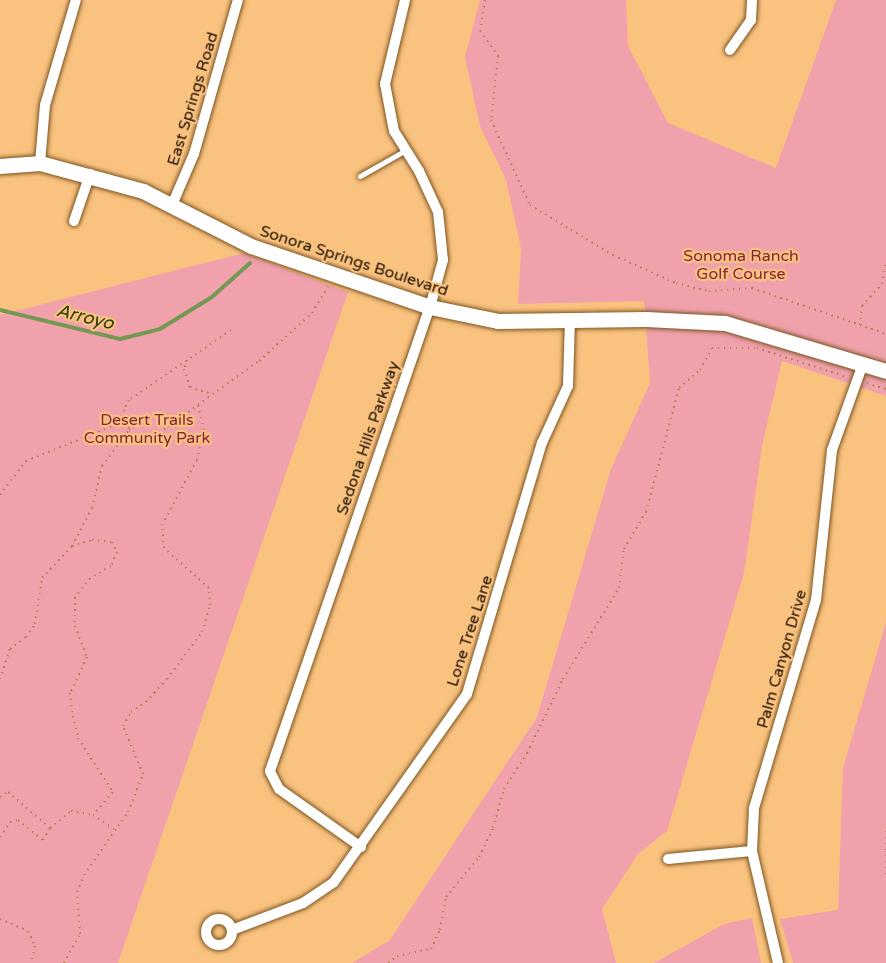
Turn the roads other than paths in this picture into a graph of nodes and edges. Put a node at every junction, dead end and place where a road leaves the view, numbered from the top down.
1 (76, 0) edge
2 (238, 0) edge
3 (405, 0) edge
4 (752, 0) edge
5 (730, 50) dead end
6 (406, 150) junction
7 (40, 162) junction
8 (0, 166) edge
9 (90, 174) junction
10 (360, 176) dead end
11 (172, 205) junction
12 (74, 221) dead end
13 (430, 307) junction
14 (570, 319) junction
15 (863, 364) junction
16 (886, 371) edge
17 (361, 847) junction
18 (752, 850) junction
19 (668, 859) dead end
20 (232, 930) dead end
21 (778, 963) edge

1 - 7 street
2 - 11 street, East Springs Road
3 - 6 street, Sedona Hills Parkway
4 - 5 street
6 - 10 lane
6 - 13 street, Sedona Hills Parkway
7 - 8 street, Sonora Springs Boulevard
7 - 9 street, Sonora Springs Boulevard
9 - 11 street, Sonora Springs Boulevard
9 - 12 street
11 - 13 street, Sonora Springs Boulevard
13 - 14 street, Sonora Springs Boulevard
13 - 17 street, Sedona Hills Parkway
14 - 15 street, Sonora Springs Boulevard
14 - 17 street, Lone Tree Lane
15 - 16 street, Sonora Springs Boulevard
15 - 18 street, Palm Canyon Drive
17 - 20 street, Lone Tree Lane
18 - 19 street
18 - 21 street, Palm Canyon Drive

